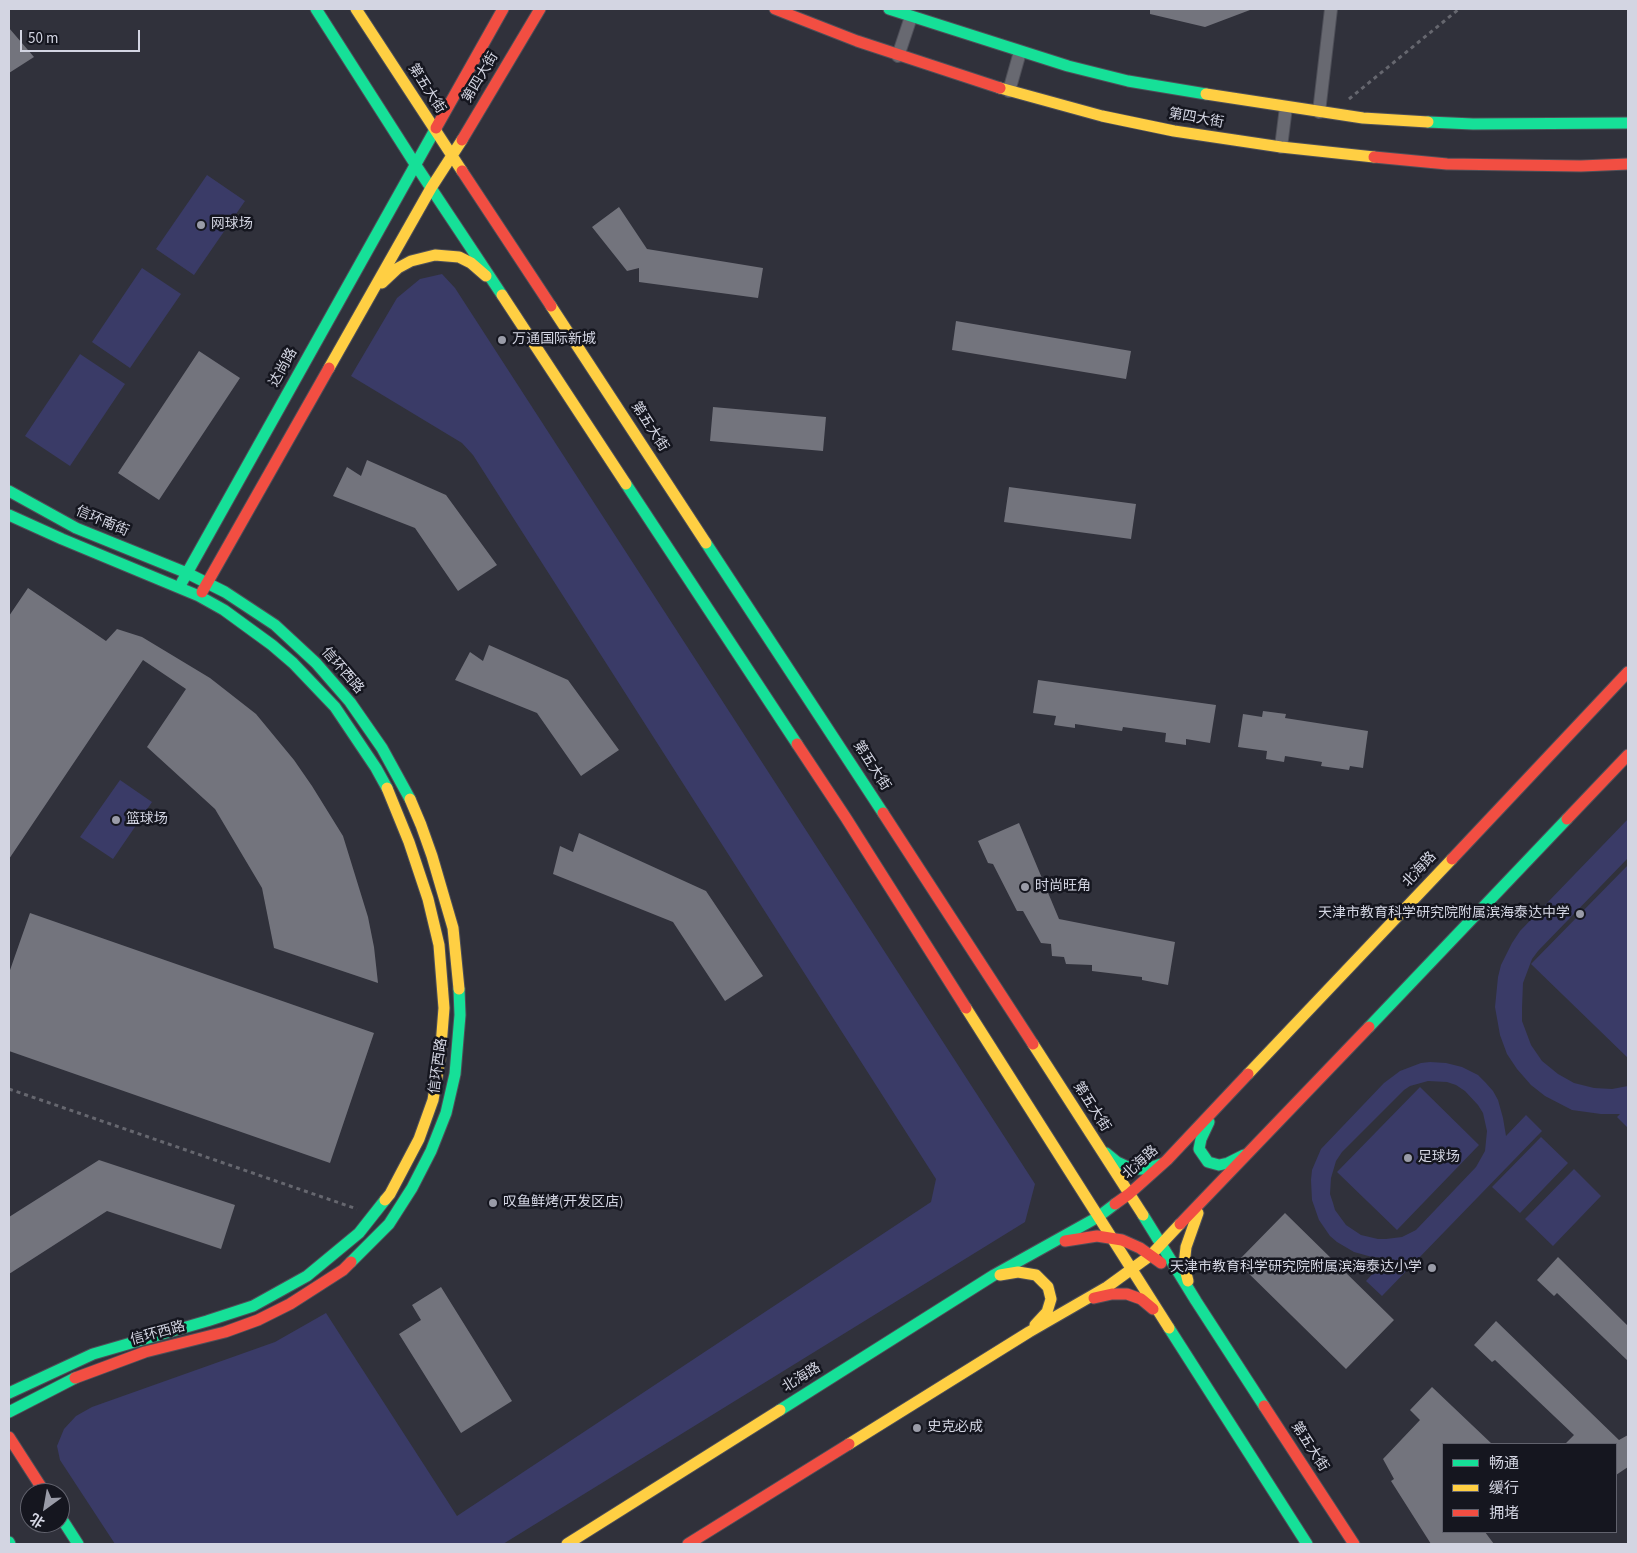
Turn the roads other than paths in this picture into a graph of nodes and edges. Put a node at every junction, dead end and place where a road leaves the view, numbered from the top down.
1 (316, 9) edge
2 (356, 9) edge
3 (503, 9) edge
4 (540, 9) edge
5 (775, 9) edge
6 (890, 9) edge
7 (1331, 9) edge
8 (911, 17) junction
9 (1020, 52) junction
10 (898, 56) junction
11 (1009, 91) junction
12 (1286, 107) junction
13 (1324, 113) junction
14 (1628, 123) edge
15 (435, 130) junction
16 (1281, 147) junction
17 (452, 154) junction
18 (415, 164) junction
19 (1628, 164) edge
20 (431, 188) junction
21 (495, 286) junction
22 (366, 303) junction
23 (9, 491) edge
24 (9, 514) edge
25 (187, 573) junction
26 (208, 582) junction
27 (179, 587) junction
28 (199, 596) junction
29 (1628, 672) edge
30 (1628, 755) edge
31 (1216, 1109) junction
32 (1093, 1139) junction
33 (1255, 1147) junction
34 (1167, 1160) junction
35 (1062, 1161) junction
36 (1129, 1194) junction
37 (1205, 1200) junction
38 (1104, 1202) junction
39 (1098, 1217) junction
40 (1142, 1221) junction
41 (1111, 1237) junction
42 (1162, 1245) junction
43 (1140, 1248) junction
44 (1040, 1250) junction
45 (1147, 1259) junction
46 (1132, 1270) junction
47 (994, 1275) junction
48 (1196, 1301) junction
49 (1076, 1305) junction
50 (1164, 1321) junction
51 (1029, 1332) junction
52 (9, 1393) edge
53 (9, 1412) edge
54 (9, 1437) edge
55 (39, 1483) edge
56 (70, 1532) edge
57 (78, 1544) edge
58 (567, 1544) edge
59 (688, 1544) edge
60 (1307, 1544) edge
61 (1354, 1544) edge

1 - 18 main road
2 - 15 main road, 第五大街
3 - 15 main road, 第四大街
4 - 17 main road, 第四大街
5 - 10 main road, 第四大街
6 - 8 main road, 第四大街
7 - 13 street
8 - 9 main road, 第四大街
8 - 10 street
9 - 11 street
9 - 12 main road, 第四大街
10 - 11 main road, 第四大街
11 - 16 main road, 第四大街
12 - 13 main road, 第四大街
12 - 16 street
13 - 14 main road, 第四大街
15 - 17 main road, 第五大街
15 - 18 main road, 第四大街
16 - 19 main road, 第四大街
17 - 20 main road, 第四大街
17 - 32 main road, 第五大街
18 - 20 main road
18 - 25 main road, 达尚路
20 - 21 main road
20 - 22 main road
21 - 22 main road
21 - 35 main road
22 - 26 main road
23 - 25 main road, 信环南街
24 - 27 main road
25 - 26 main road, 信环西路
25 - 27 main road, 达尚路
26 - 28 main road
26 - 53 main road, 信环西路
27 - 28 main road, 信环西路
28 - 52 main road, 信环西路
29 - 31 main road, 北海路
30 - 33 main road
31 - 33 main road
31 - 34 main road, 北海路
32 - 34 main road
32 - 36 main road, 第五大街
33 - 37 main road
34 - 36 main road, 北海路
34 - 40 main road
35 - 38 main road
35 - 39 main road
36 - 38 main road, 北海路
36 - 40 main road, 第五大街
37 - 40 main road
37 - 42 main road
37 - 48 main road
38 - 39 main road, 北海路
38 - 40 main road
39 - 41 main road
39 - 44 main road, 北海路
40 - 42 main road, 第五大街
40 - 43 main road
41 - 43 main road
41 - 44 main road
41 - 46 main road
42 - 45 main road
42 - 48 main road, 第五大街
43 - 45 main road
44 - 47 main road, 北海路
45 - 46 main road
45 - 48 main road
45 - 50 main road
46 - 49 main road
46 - 50 main road
47 - 51 main road
47 - 58 main road, 北海路
48 - 61 main road, 第五大街
49 - 50 main road
49 - 51 main road
50 - 60 main road
51 - 59 main road
54 - 55 main road
56 - 57 main road

